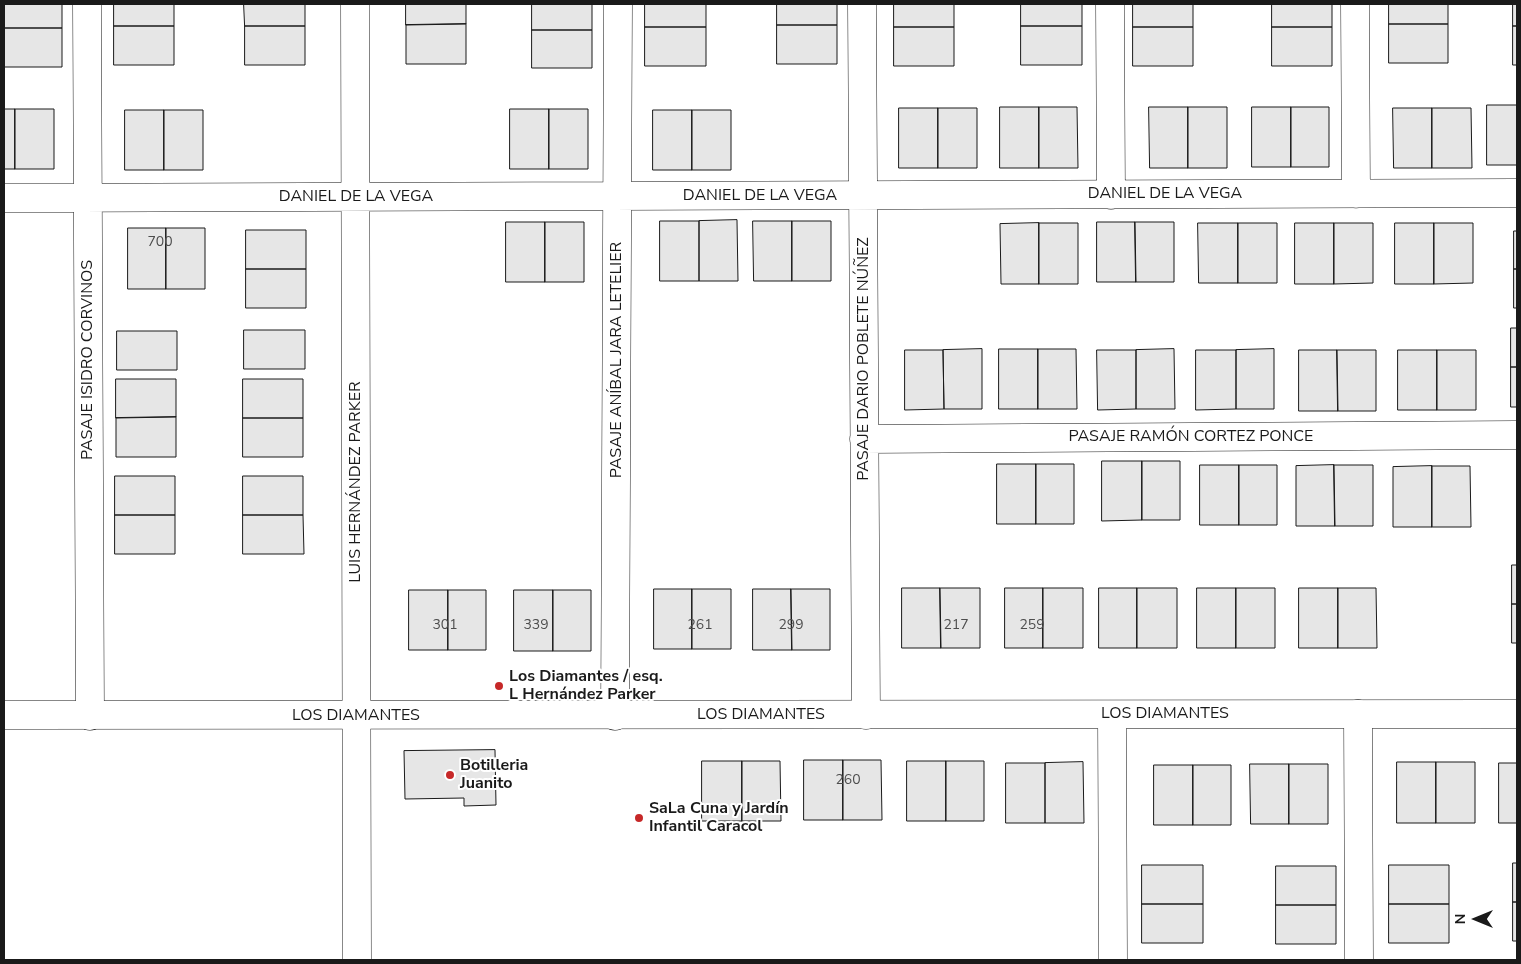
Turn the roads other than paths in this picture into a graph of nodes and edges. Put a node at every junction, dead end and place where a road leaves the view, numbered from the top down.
1 (87, 4) edge
2 (355, 4) edge
3 (618, 4) edge
4 (862, 4) edge
5 (1110, 4) edge
6 (1355, 4) edge
7 (1517, 193) edge
8 (1111, 194) junction
9 (1356, 194) junction
10 (863, 195) junction
11 (618, 196) junction
12 (355, 197) junction
13 (4, 198) edge
14 (88, 198) junction
15 (1517, 435) edge
16 (864, 439) junction
17 (866, 714) junction
18 (1112, 714) junction
19 (1358, 714) junction
20 (1517, 714) edge
21 (4, 716) edge
22 (90, 716) junction
23 (357, 716) junction
24 (615, 716) junction
25 (357, 960) edge
26 (1113, 960) edge
27 (1358, 960) edge

1 - 14 street, PASAJE ISIDRO CORVINOS
2 - 12 street, LUIS HERNÁNDEZ PARKER
3 - 11 street, PASAJE ANÍBAL JARA LETELIER
4 - 10 street, PASAJE DARIO POBLETE NÚÑEZ
5 - 8 street
6 - 9 street
7 - 9 street, DANIEL DE LA VEGA
8 - 9 street, DANIEL DE LA VEGA
8 - 10 street, DANIEL DE LA VEGA
10 - 11 street, DANIEL DE LA VEGA
10 - 16 street, PASAJE DARIO POBLETE NÚÑEZ
11 - 12 street, DANIEL DE LA VEGA
11 - 24 street, PASAJE ANÍBAL JARA LETELIER
12 - 14 street, DANIEL DE LA VEGA
12 - 23 street, LUIS HERNÁNDEZ PARKER
13 - 14 street, DANIEL DE LA VEGA
14 - 22 street, PASAJE ISIDRO CORVINOS
15 - 16 street, PASAJE RAMÓN CORTEZ PONCE
16 - 17 street, PASAJE DARIO POBLETE NÚÑEZ
17 - 18 street, LOS DIAMANTES
17 - 24 street, LOS DIAMANTES
18 - 19 street, LOS DIAMANTES
18 - 26 street
19 - 20 street, LOS DIAMANTES
19 - 27 street
21 - 22 street, LOS DIAMANTES
22 - 23 street, LOS DIAMANTES
23 - 24 street, LOS DIAMANTES
23 - 25 street, LUIS HERNÁNDEZ PARKER

